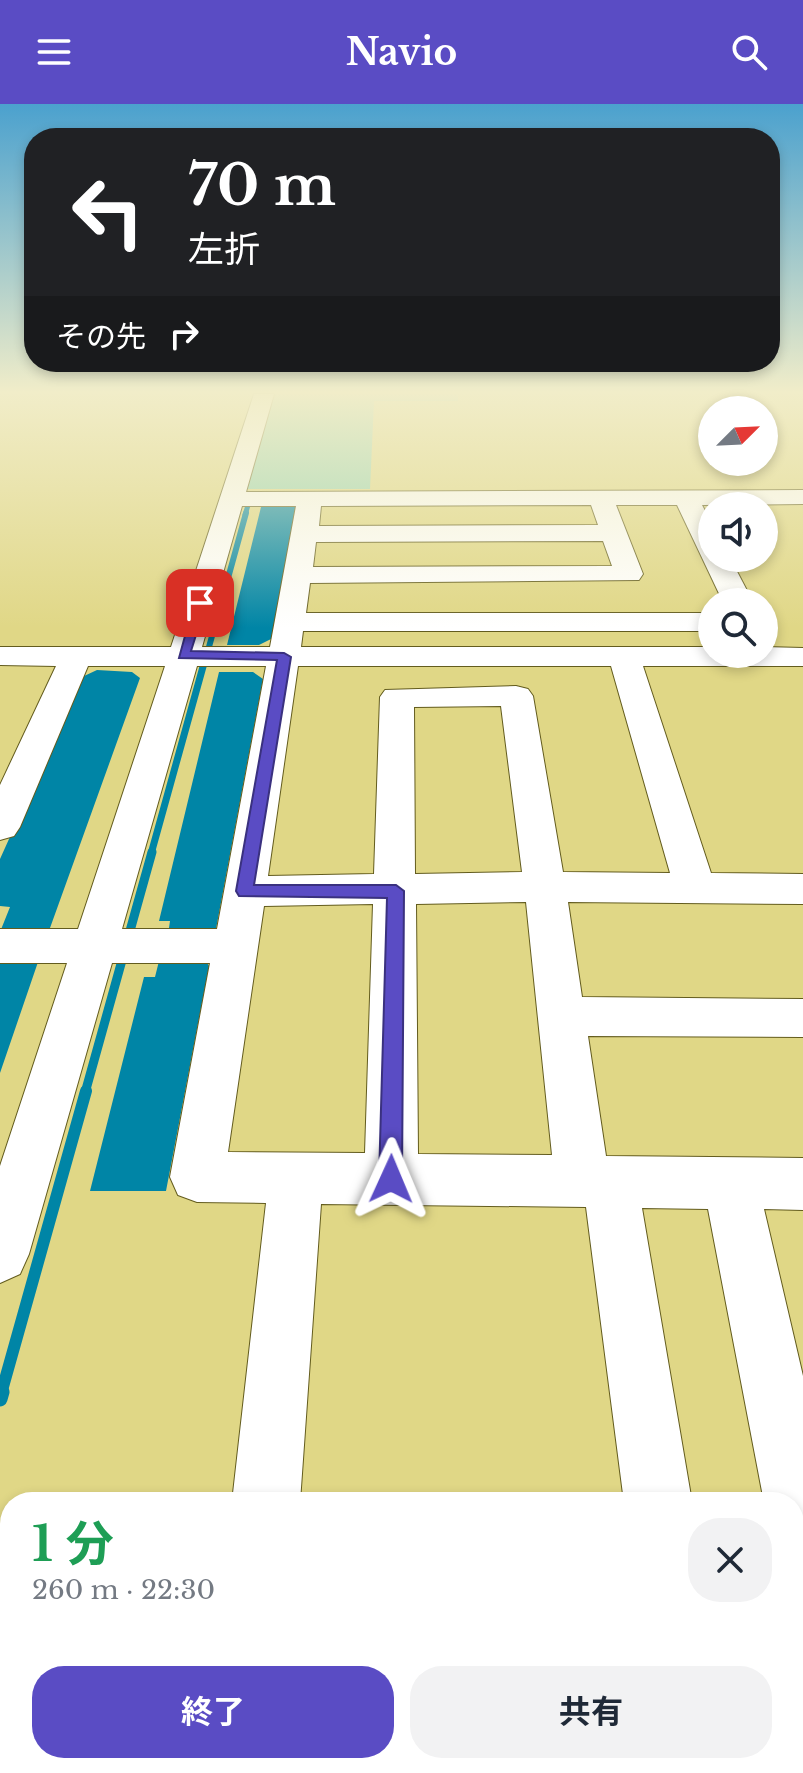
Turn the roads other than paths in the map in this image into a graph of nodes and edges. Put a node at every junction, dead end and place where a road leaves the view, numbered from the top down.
1 (240, 472) edge
2 (686, 498) junction
3 (232, 499) junction
4 (601, 499) junction
5 (310, 500) junction
6 (800, 501) edge
7 (698, 522) edge
8 (614, 533) junction
9 (305, 534) junction
10 (299, 575) junction
11 (500, 621) junction
12 (698, 622) edge
13 (287, 639) junction
14 (77, 655) junction
15 (184, 655) junction
16 (0, 656) edge
17 (507, 656) junction
18 (624, 657) junction
19 (803, 657) edge
20 (11, 780) edge
21 (0, 827) edge
22 (545, 887) junction
23 (695, 889) junction
24 (803, 889) edge
25 (245, 891) junction
26 (396, 891) junction
27 (0, 946) edge
28 (234, 946) junction
29 (94, 947) junction
30 (561, 1016) junction
31 (803, 1018) edge
32 (296, 1178) junction
33 (391, 1179) junction
34 (596, 1181) junction
35 (730, 1183) junction
36 (803, 1184) edge
37 (0, 1254) edge
38 (267, 1492) edge
39 (656, 1492) edge
40 (796, 1492) edge

1 - 3 street
2 - 4 street
2 - 6 street
2 - 7 street
3 - 5 street
3 - 15 street
4 - 5 street
4 - 8 street
5 - 9 street
8 - 9 street
8 - 10 street
9 - 10 street
10 - 13 street
11 - 12 street
11 - 13 street
11 - 17 street
13 - 15 street
13 - 17 street
13 - 25 street
14 - 15 street
14 - 16 street
14 - 20 street
15 - 29 street
17 - 18 street
18 - 19 street
18 - 23 street
20 - 21 street
22 - 23 street
22 - 26 street
22 - 26 street
22 - 30 street
23 - 24 street
25 - 26 street
25 - 28 street
26 - 33 street
27 - 29 street
28 - 29 street
28 - 32 street
29 - 37 street
30 - 31 street
30 - 34 street
32 - 33 street
32 - 38 street
33 - 34 street
34 - 35 street
34 - 39 street
35 - 36 street
35 - 40 street

